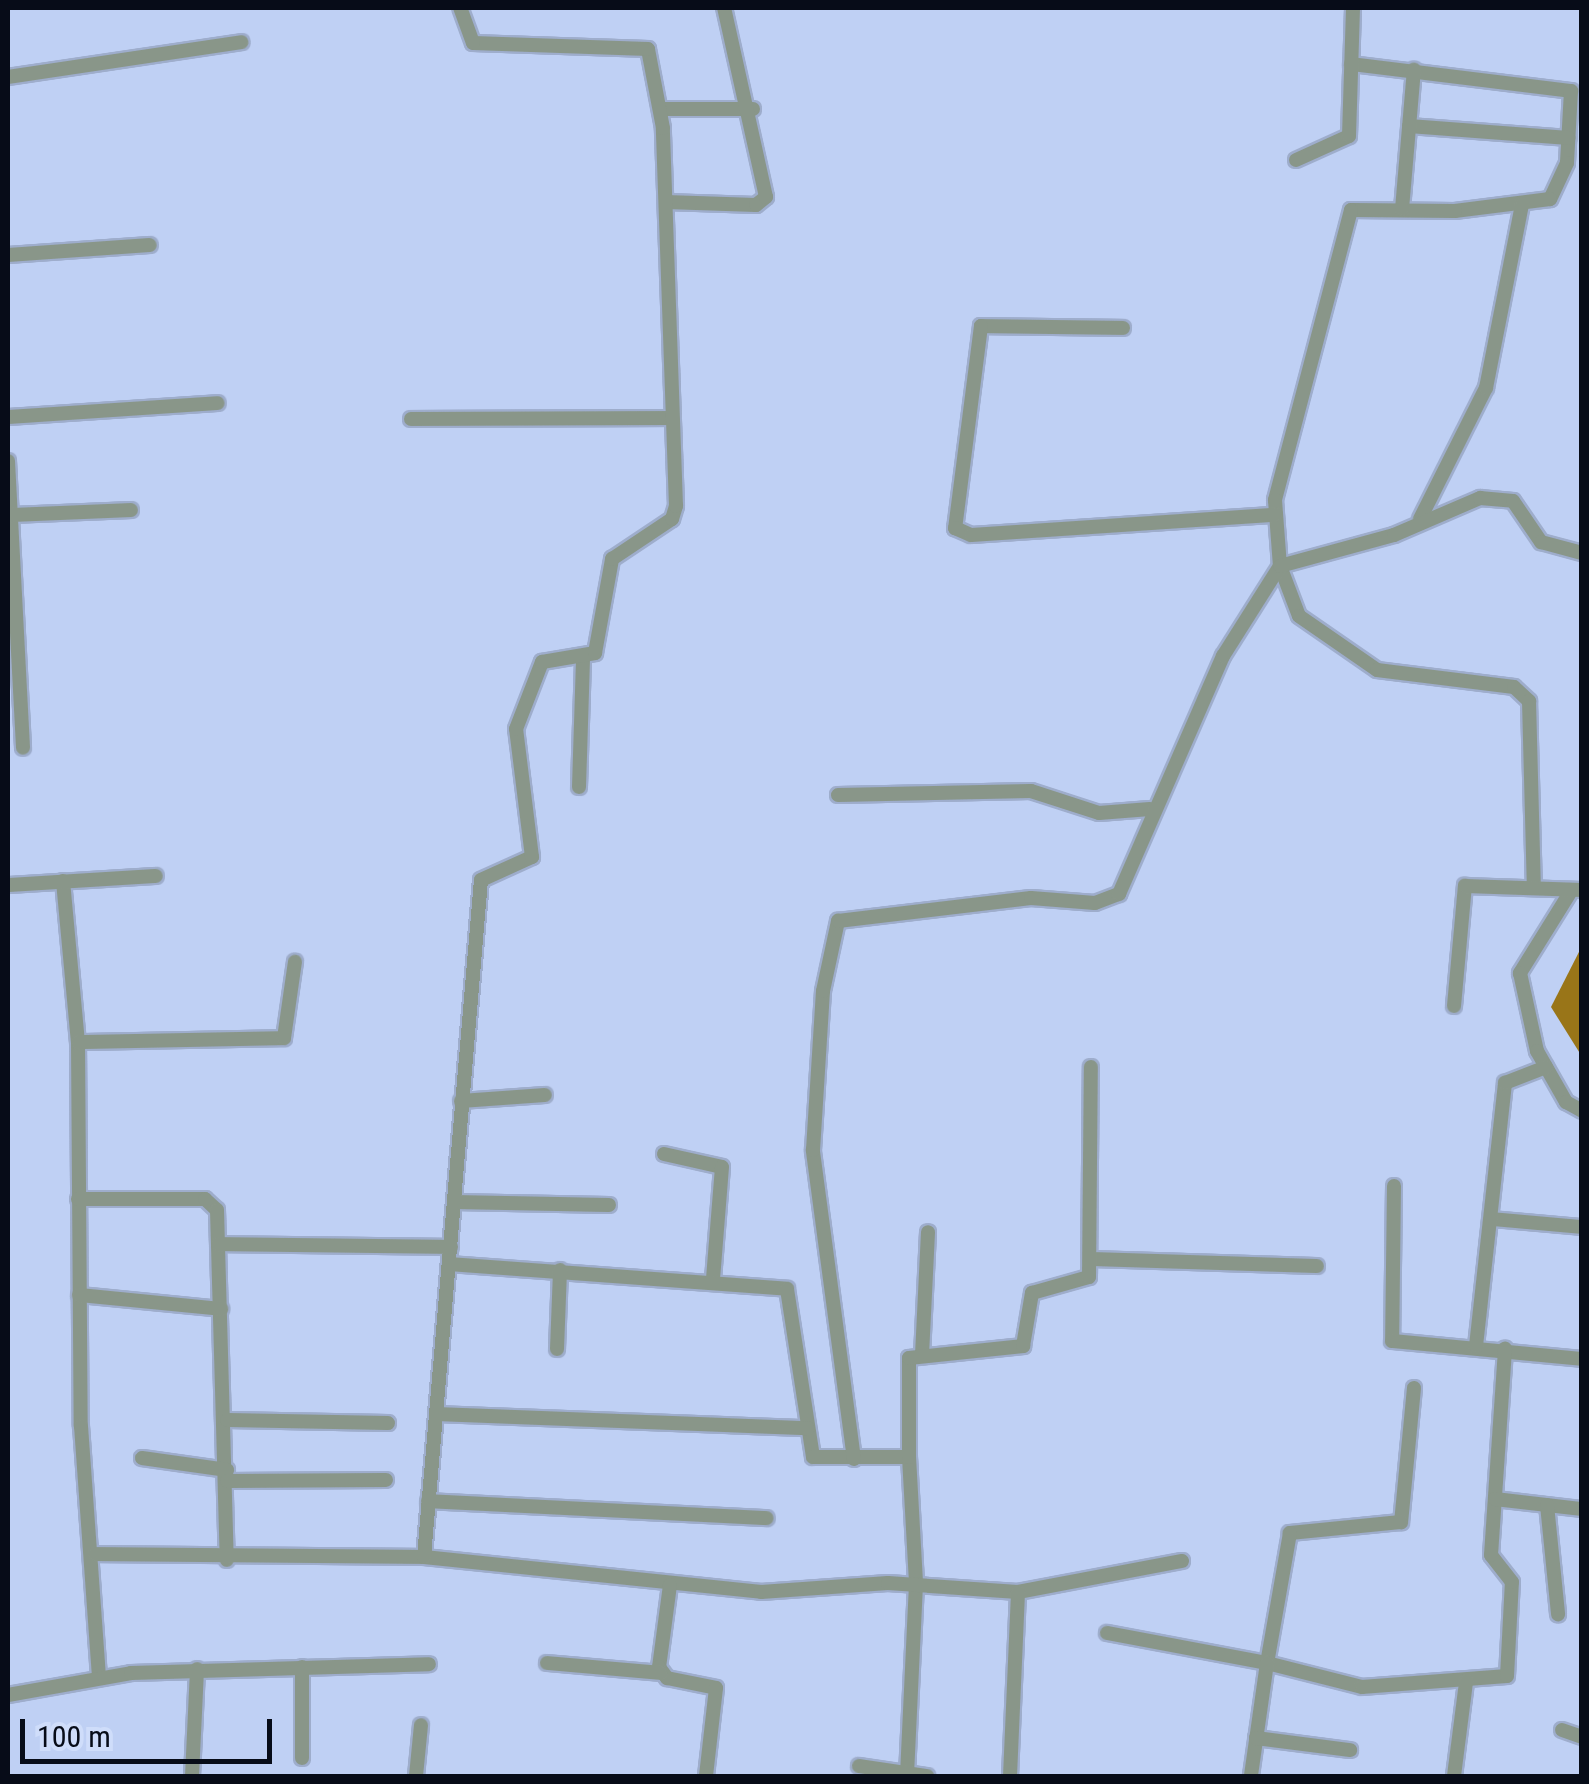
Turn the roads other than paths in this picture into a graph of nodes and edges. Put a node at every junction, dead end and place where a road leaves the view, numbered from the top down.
1 (460, 8) edge
2 (724, 8) edge
3 (1353, 8) edge
4 (241, 42) dead end
5 (1351, 64) junction
6 (1414, 70) junction
7 (8, 78) edge
8 (660, 108) junction
9 (753, 109) junction
10 (1410, 126) junction
11 (1569, 138) junction
12 (1296, 160) dead end
13 (1574, 163) edge
14 (666, 202) junction
15 (1522, 204) junction
16 (1402, 209) junction
17 (150, 245) dead end
18 (8, 255) edge
19 (1123, 328) dead end
20 (218, 403) dead end
21 (8, 417) edge
22 (671, 418) junction
23 (412, 419) dead end
24 (8, 461) edge
25 (131, 510) dead end
26 (12, 515) junction
27 (1275, 515) junction
28 (1420, 519) junction
29 (1582, 553) edge
30 (1280, 566) junction
31 (583, 660) junction
32 (14, 674) edge
33 (23, 748) dead end
34 (579, 787) dead end
35 (838, 795) dead end
36 (1150, 809) junction
37 (156, 876) dead end
38 (62, 881) junction
39 (8, 885) edge
40 (1534, 887) junction
41 (1576, 890) edge
42 (296, 962) dead end
43 (1454, 1006) dead end
44 (78, 1042) junction
45 (1091, 1067) dead end
46 (1546, 1067) junction
47 (546, 1096) dead end
48 (462, 1101) junction
49 (1582, 1111) edge
50 (664, 1154) dead end
51 (1394, 1186) dead end
52 (78, 1198) junction
53 (454, 1202) junction
54 (609, 1205) dead end
55 (1492, 1219) junction
56 (1582, 1227) edge
57 (928, 1232) dead end
58 (218, 1244) junction
59 (451, 1247) junction
60 (1090, 1259) junction
61 (449, 1264) junction
62 (1317, 1266) dead end
63 (560, 1270) junction
64 (713, 1279) junction
65 (80, 1295) junction
66 (221, 1309) junction
67 (1476, 1346) junction
68 (1505, 1348) junction
69 (557, 1349) dead end
70 (922, 1355) junction
71 (1582, 1359) edge
72 (1414, 1388) dead end
73 (436, 1414) junction
74 (227, 1420) junction
75 (388, 1423) dead end
76 (808, 1428) junction
77 (909, 1457) junction
78 (142, 1458) dead end
79 (854, 1459) junction
80 (227, 1475) junction
81 (386, 1480) dead end
82 (1495, 1500) junction
83 (428, 1502) junction
84 (1547, 1505) junction
85 (1582, 1510) edge
86 (767, 1518) dead end
87 (96, 1554) junction
88 (424, 1558) junction
89 (228, 1560) junction
90 (1182, 1561) dead end
91 (916, 1584) junction
92 (670, 1585) junction
93 (1018, 1592) junction
94 (1558, 1614) dead end
95 (1107, 1634) dead end
96 (548, 1662) dead end
97 (1267, 1663) junction
98 (428, 1664) dead end
99 (302, 1667) junction
100 (198, 1670) junction
101 (660, 1673) junction
102 (99, 1676) junction
103 (1466, 1682) junction
104 (8, 1695) edge
105 (421, 1725) dead end
106 (1562, 1730) dead end
107 (1582, 1737) edge
108 (1256, 1738) junction
109 (1350, 1750) dead end
110 (302, 1758) dead end
111 (859, 1766) dead end
112 (907, 1773) junction
113 (192, 1776) edge
114 (416, 1776) edge
115 (706, 1776) edge
116 (927, 1776) edge
117 (1010, 1776) edge
118 (1251, 1776) edge
119 (1454, 1776) edge

1 - 8 street
2 - 9 street
3 - 5 street
4 - 7 street
5 - 6 street
5 - 12 street
6 - 10 street
6 - 11 street
8 - 9 street
8 - 14 street
9 - 14 street
10 - 11 street
10 - 16 street
11 - 13 street
13 - 15 street
14 - 22 street
15 - 16 street
15 - 28 street
16 - 27 street
17 - 18 street
19 - 27 street
20 - 21 street
22 - 23 street
22 - 31 street
24 - 26 street
25 - 26 street
26 - 32 street
27 - 30 street
28 - 29 street
28 - 30 street
30 - 36 street
30 - 40 street
31 - 34 street
31 - 48 street
32 - 33 street
35 - 36 street
36 - 79 street
37 - 38 street
38 - 39 street
38 - 44 street
40 - 41 street
40 - 43 street
41 - 46 street
42 - 44 street
44 - 52 street
45 - 60 street
46 - 49 street
46 - 55 street
47 - 48 street
48 - 53 street
50 - 64 street
51 - 67 street
52 - 58 street
52 - 65 street
53 - 54 street
53 - 59 street
55 - 56 street
55 - 67 street
57 - 70 street
58 - 59 street
58 - 66 street
59 - 61 street
60 - 62 street
60 - 70 street
61 - 63 street
61 - 73 street
63 - 64 street
63 - 69 street
64 - 76 street
65 - 66 street
65 - 87 street
66 - 74 street
67 - 68 street
68 - 71 street
68 - 82 street
70 - 77 street
72 - 97 street
73 - 76 street
73 - 83 street
74 - 75 street
74 - 80 street
76 - 79 street
77 - 79 street
77 - 91 street
78 - 80 street
80 - 81 street
80 - 89 street
82 - 84 street
82 - 103 street
83 - 86 street
83 - 88 street
84 - 85 street
84 - 94 street
87 - 89 street
87 - 102 street
88 - 89 street
88 - 92 street
90 - 93 street
91 - 92 street
91 - 93 street
91 - 112 street
92 - 101 street
93 - 117 street
95 - 97 street
96 - 101 street
97 - 103 street
97 - 108 street
98 - 99 street
99 - 100 street
99 - 110 street
100 - 102 street
100 - 113 street
101 - 115 street
102 - 104 street
103 - 119 street
105 - 114 street
106 - 107 street
108 - 109 street
108 - 118 street
111 - 112 street
112 - 116 street

